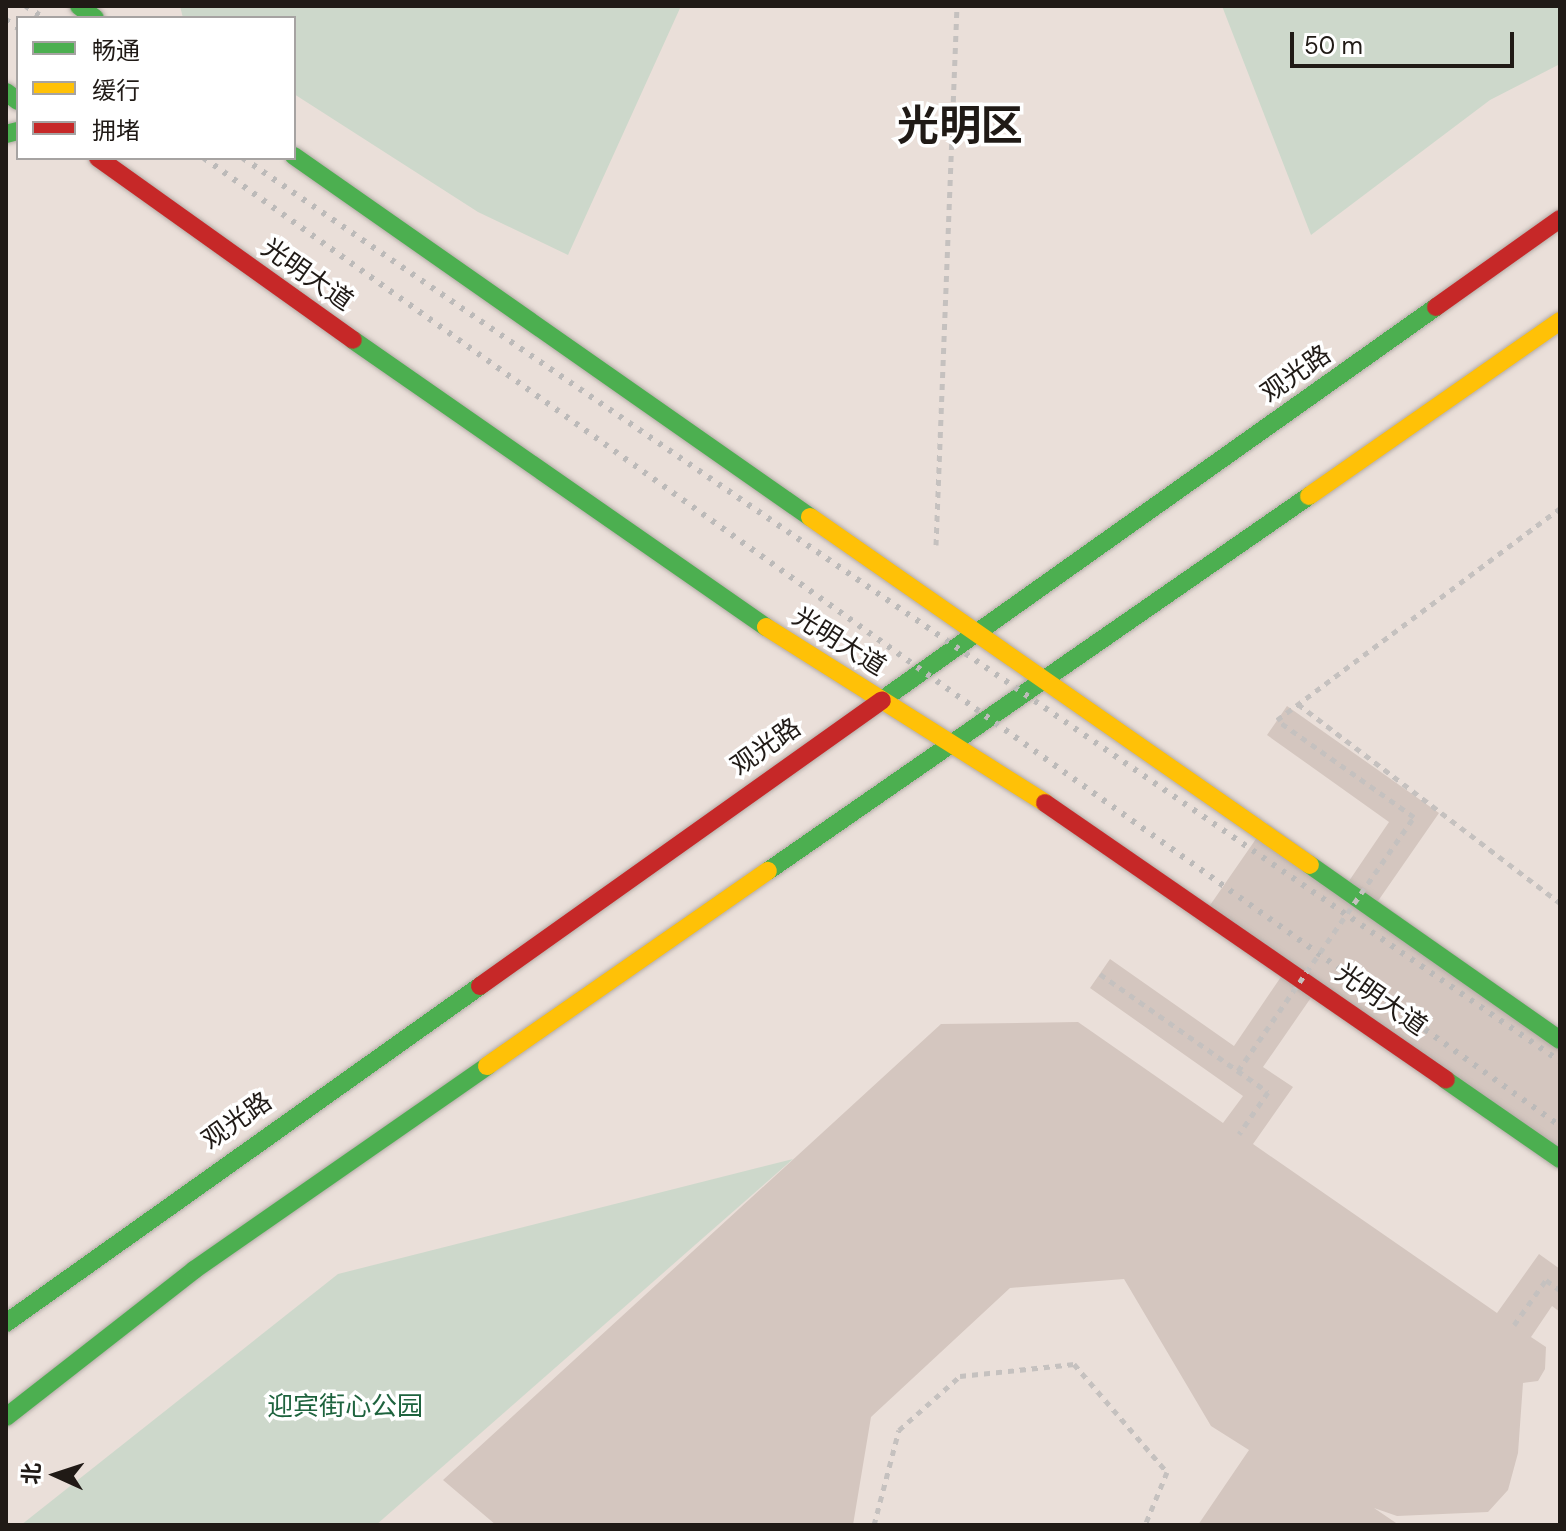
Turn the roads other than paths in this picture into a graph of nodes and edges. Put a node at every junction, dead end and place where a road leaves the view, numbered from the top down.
1 (296, 157) edge
2 (101, 160) edge
3 (1560, 219) edge
4 (1560, 321) edge
5 (977, 631) junction
6 (1045, 679) junction
7 (880, 698) junction
8 (952, 744) junction
9 (1560, 1040) edge
10 (1560, 1159) edge
11 (6, 1323) edge
12 (6, 1417) edge

1 - 5 main road
2 - 7 main road, 光明大道
3 - 5 main road, 观光路
4 - 6 main road
5 - 6 main road
5 - 7 main road, 观光路
6 - 8 main road
6 - 9 main road
7 - 8 main road, 光明大道
7 - 11 main road, 观光路
8 - 10 main road, 光明大道
8 - 12 main road

